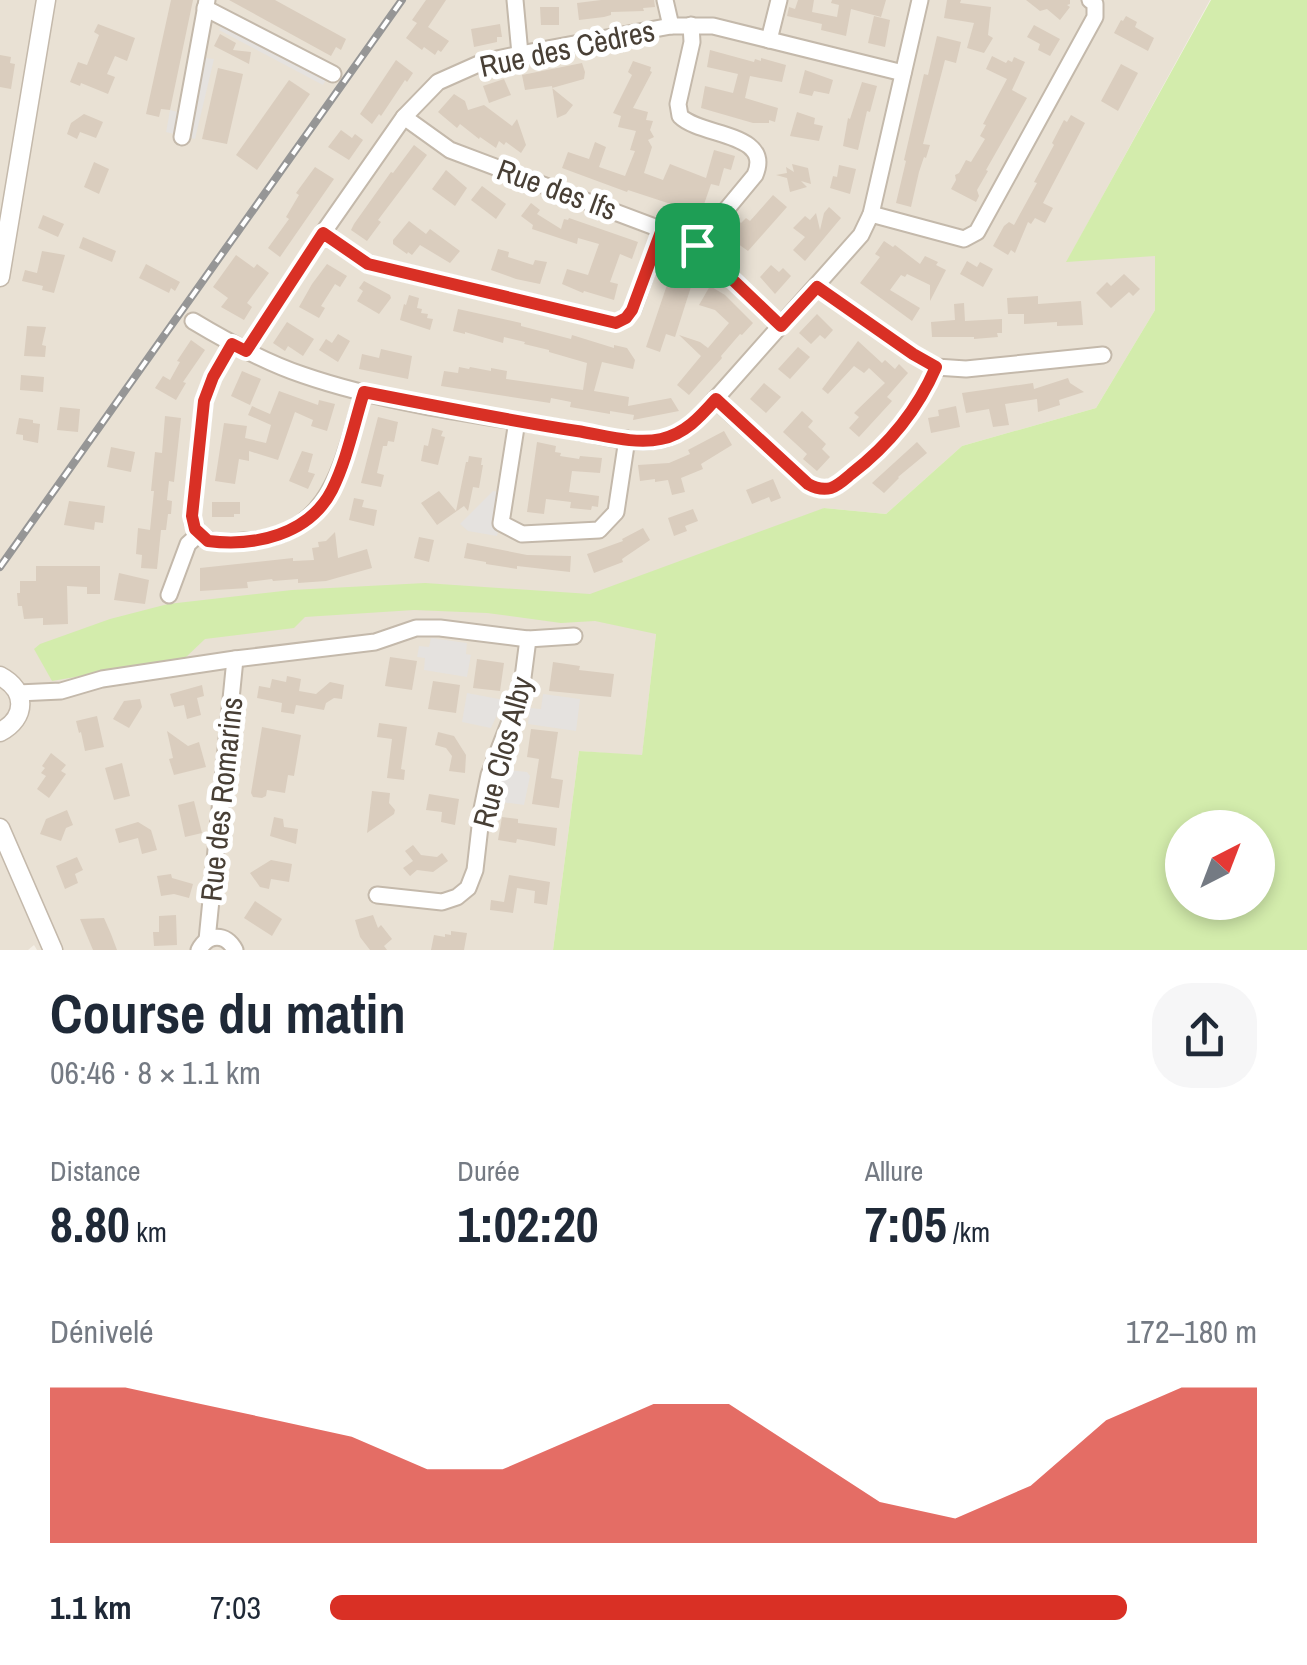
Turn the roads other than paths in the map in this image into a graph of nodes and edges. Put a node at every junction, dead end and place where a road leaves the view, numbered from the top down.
1 (46, 0) edge
2 (516, 0) edge
3 (665, 0) edge
4 (779, 0) edge
5 (920, 0) edge
6 (1090, 0) edge
7 (206, 4) edge
8 (691, 25) junction
9 (671, 26) junction
10 (768, 40) junction
11 (520, 54) junction
12 (903, 72) junction
13 (333, 74) dead end
14 (404, 117) junction
15 (182, 137) dead end
16 (871, 214) junction
17 (662, 229) junction
18 (323, 233) junction
19 (697, 245) junction
20 (0, 277) edge
21 (817, 287) junction
22 (193, 321) dead end
23 (781, 326) junction
24 (239, 348) junction
25 (1102, 355) dead end
26 (936, 367) junction
27 (364, 392) junction
28 (716, 399) junction
29 (517, 422) junction
30 (627, 439) junction
31 (198, 534) junction
32 (169, 595) dead end
33 (574, 636) dead end
34 (528, 638) junction
35 (235, 658) junction
36 (0, 676) edge
37 (18, 693) junction
38 (0, 732) edge
39 (0, 828) edge
40 (377, 895) dead end
41 (203, 945) edge
42 (53, 950) edge
43 (234, 950) edge

1 - 20 street
2 - 11 street
3 - 9 street
4 - 10 street
5 - 12 street
6 - 16 street
7 - 13 street
7 - 15 street
8 - 9 street, Rue des Cèdres
8 - 10 street, Rue des Cèdres
8 - 19 street
9 - 11 street, Rue des Cèdres
10 - 12 street, Rue des Cèdres
11 - 14 street, Rue des Cèdres
12 - 16 street
14 - 17 street, Rue des Ifs
14 - 18 street, Rue des Cèdres
16 - 21 street
17 - 18 street
17 - 19 street, Rue des Ifs
18 - 24 street, Rue des Cèdres
19 - 23 street, Rue des Ifs
21 - 23 street
21 - 26 street
22 - 24 street
23 - 28 street
24 - 27 street
24 - 31 street, Rue des Cèdres
25 - 26 street
26 - 28 street
27 - 29 street
27 - 31 street
28 - 30 street
29 - 30 street
29 - 30 street
31 - 32 street
33 - 34 street, Rue Clos Alby
34 - 35 street, Rue Clos Alby
34 - 40 street, Rue Clos Alby
35 - 37 street, Rue Clos Alby
35 - 41 street, Rue des Romarins
36 - 37 street
37 - 38 street
39 - 42 street
41 - 43 street

